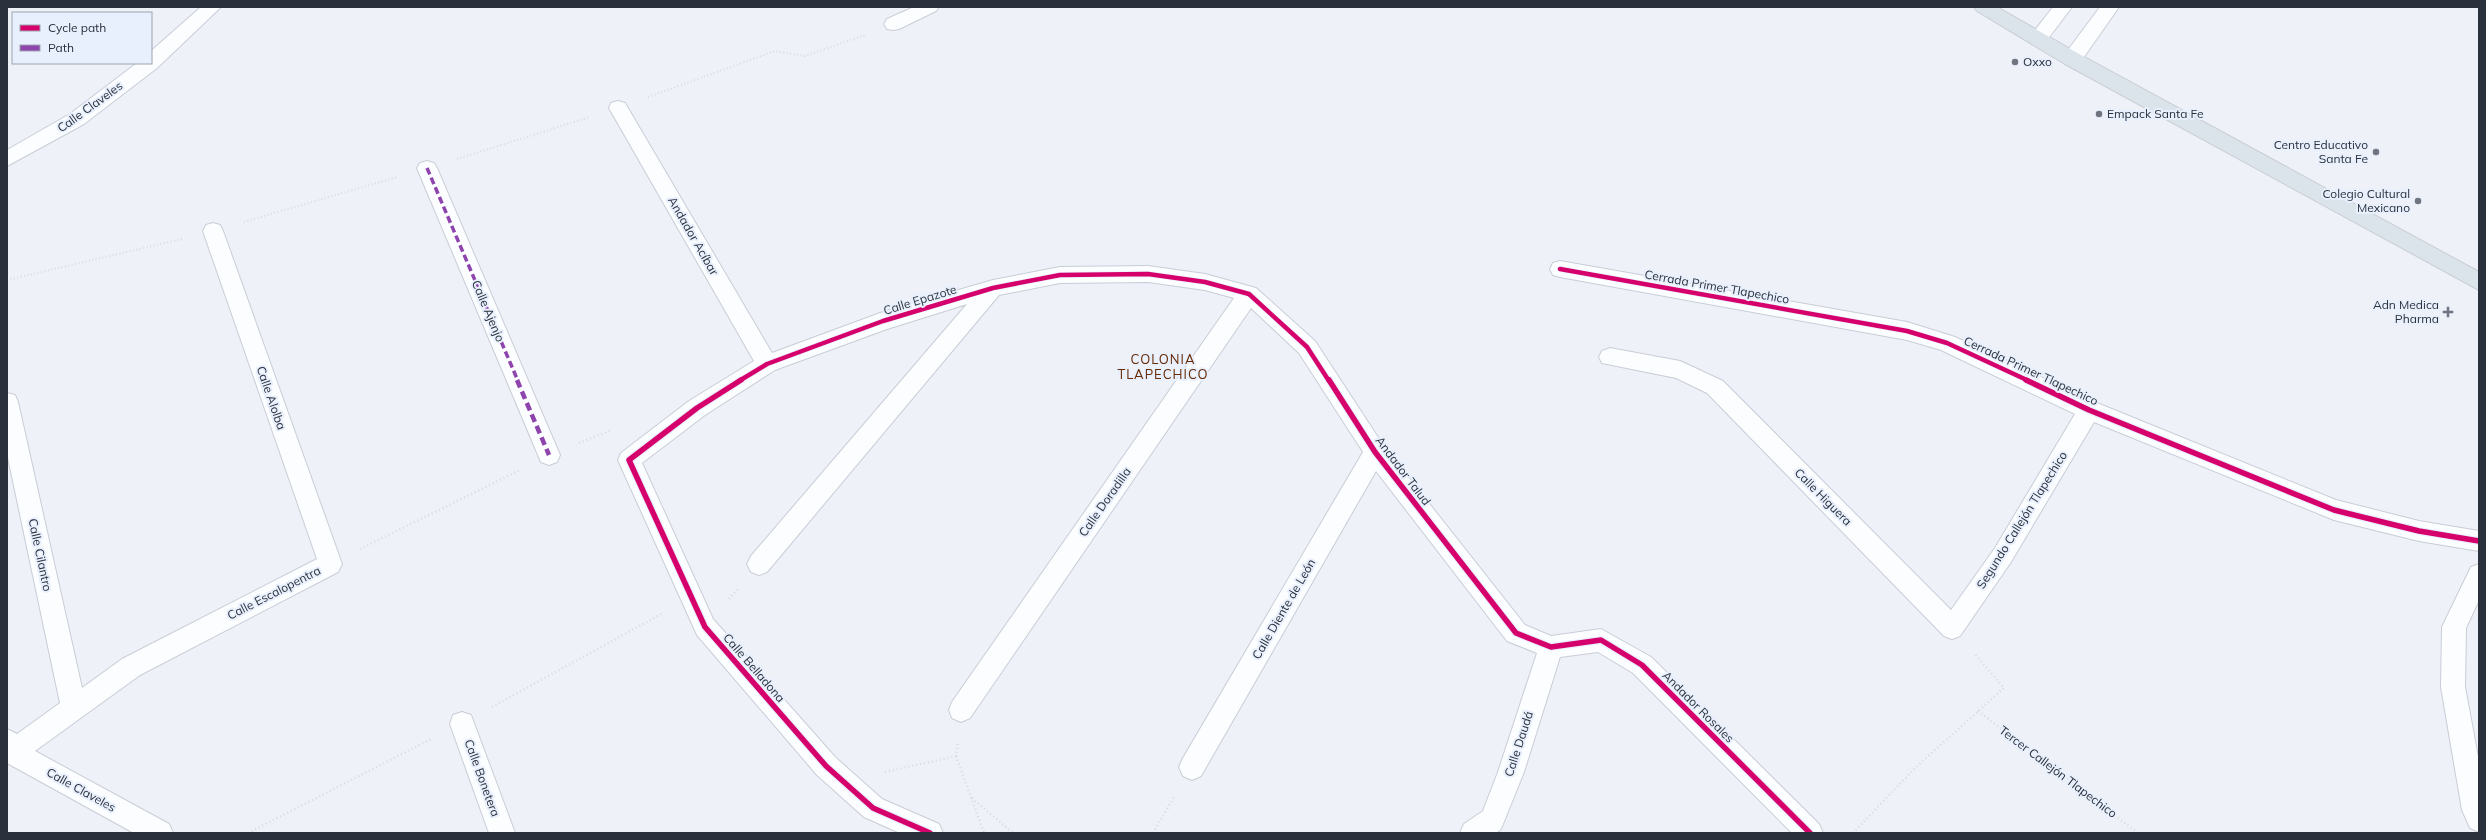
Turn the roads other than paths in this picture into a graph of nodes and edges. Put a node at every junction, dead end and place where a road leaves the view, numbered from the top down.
1 (212, 7) edge
2 (930, 7) edge
3 (1983, 7) edge
4 (2062, 7) edge
5 (2110, 7) edge
6 (893, 24) dead end
7 (2038, 39) junction
8 (152, 60) edge
9 (2072, 60) junction
10 (147, 64) edge
11 (618, 108) dead end
12 (7, 159) edge
13 (428, 168) dead end
14 (213, 231) dead end
15 (1560, 269) dead end
16 (2479, 282) edge
17 (993, 288) junction
18 (1250, 294) junction
19 (1610, 357) dead end
20 (767, 364) junction
21 (7, 402) edge
22 (2089, 410) junction
23 (1375, 452) junction
24 (549, 455) road end
25 (629, 460) joint
26 (2479, 541) edge
27 (330, 564) joint
28 (759, 564) road end
29 (2479, 575) edge
30 (1952, 628) joint
31 (1551, 647) junction
32 (74, 708) junction
33 (961, 710) road end
34 (462, 724) dead end
35 (2470, 744) edge
36 (10, 747) edge
37 (1192, 767) road end
38 (2479, 819) edge
39 (160, 833) edge
40 (502, 833) edge
41 (930, 833) edge
42 (1474, 833) edge
43 (1810, 833) edge

1 - 8 street, Calle Claveles
2 - 6 street
3 - 7 main road
4 - 7 street
5 - 9 street
7 - 9 main road
9 - 16 main road
10 - 12 street, Calle Claveles
11 - 20 street, Andador Acíbar
13 - 24 street, Calle Ajenjo
14 - 27 street, Calle Alolba
15 - 22 street, Cerrada Primer Tlapechico
17 - 18 street, Calle Epazote
17 - 20 street, Calle Epazote
17 - 28 street
18 - 23 street, Andador Talud
18 - 33 street, Calle Doradilla
19 - 30 street, Calle Higuera
20 - 25 street, Calle Epazote
21 - 32 street, Calle Cilantro
22 - 26 street, Cerrada Primer Tlapechico
22 - 30 street, Segundo Callejón Tlapechico
23 - 31 street, Andador Talud
23 - 37 street, Calle Diente de León
25 - 41 street, Calle Belladona
27 - 32 street, Calle Escalopentra
29 - 35 street
31 - 42 street, Calle Daudá
31 - 43 street, Andador Rosales
32 - 36 street, Calle Escalopentra
34 - 40 street, Calle Bonetera
35 - 38 street
36 - 39 street, Calle Claveles

